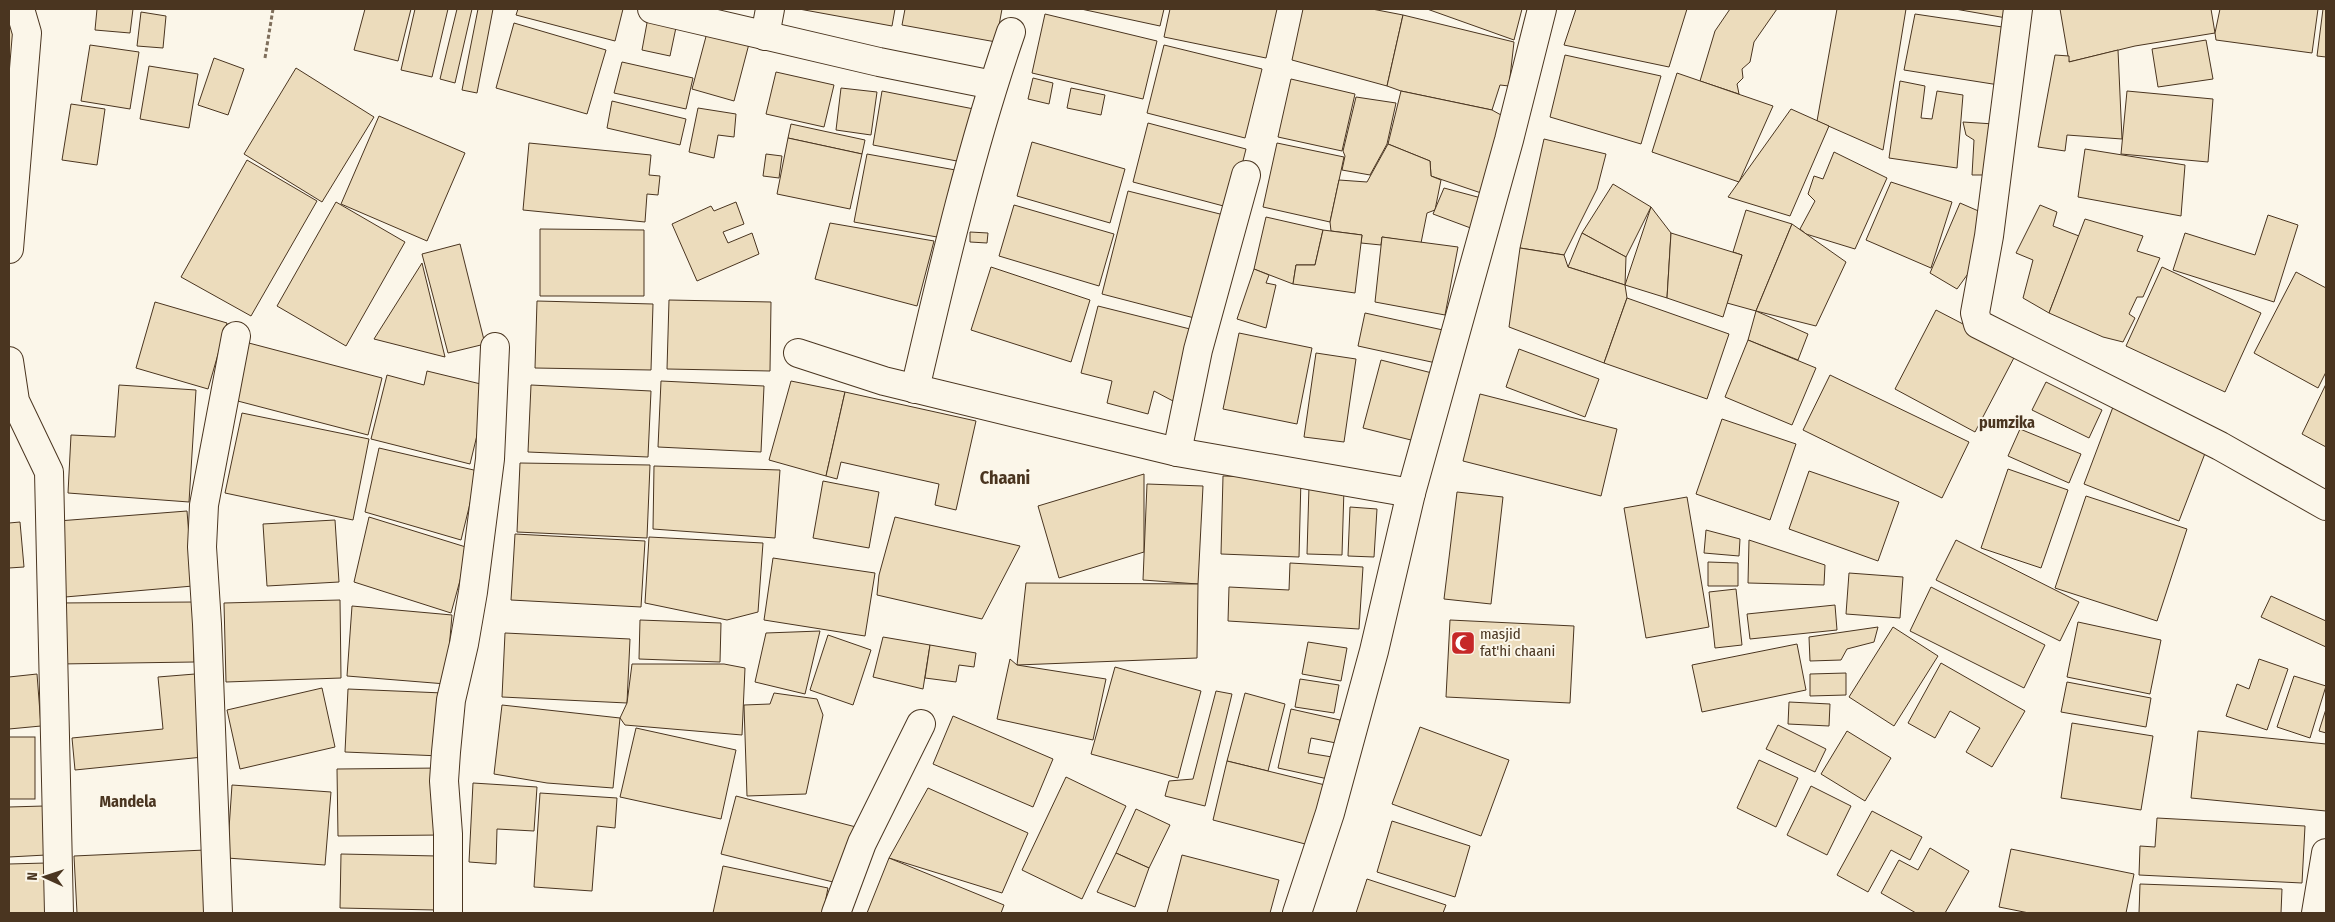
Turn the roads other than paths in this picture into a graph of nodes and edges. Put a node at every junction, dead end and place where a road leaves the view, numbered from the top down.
1 (20, 9) edge
2 (652, 9) edge
3 (770, 9) edge
4 (1542, 9) edge
5 (2018, 9) edge
6 (1011, 32) dead end
7 (765, 36) junction
8 (993, 85) junction
9 (1246, 175) dead end
10 (9, 250) edge
11 (236, 336) dead end
12 (495, 347) dead end
13 (798, 353) dead end
14 (9, 361) edge
15 (915, 389) junction
16 (1177, 452) junction
17 (1411, 494) junction
18 (2326, 506) edge
19 (921, 724) dead end
20 (2326, 853) edge
21 (59, 913) edge
22 (218, 913) edge
23 (448, 913) edge
24 (836, 913) edge
25 (1297, 913) edge
26 (2316, 913) edge

1 - 10 street
2 - 7 street
3 - 7 street
4 - 17 street
5 - 18 street
6 - 8 street
7 - 8 street
8 - 15 street
9 - 16 street
11 - 22 street
12 - 23 street
13 - 15 street
14 - 21 street
15 - 16 street
16 - 17 street
17 - 25 street
19 - 24 street
20 - 26 street

